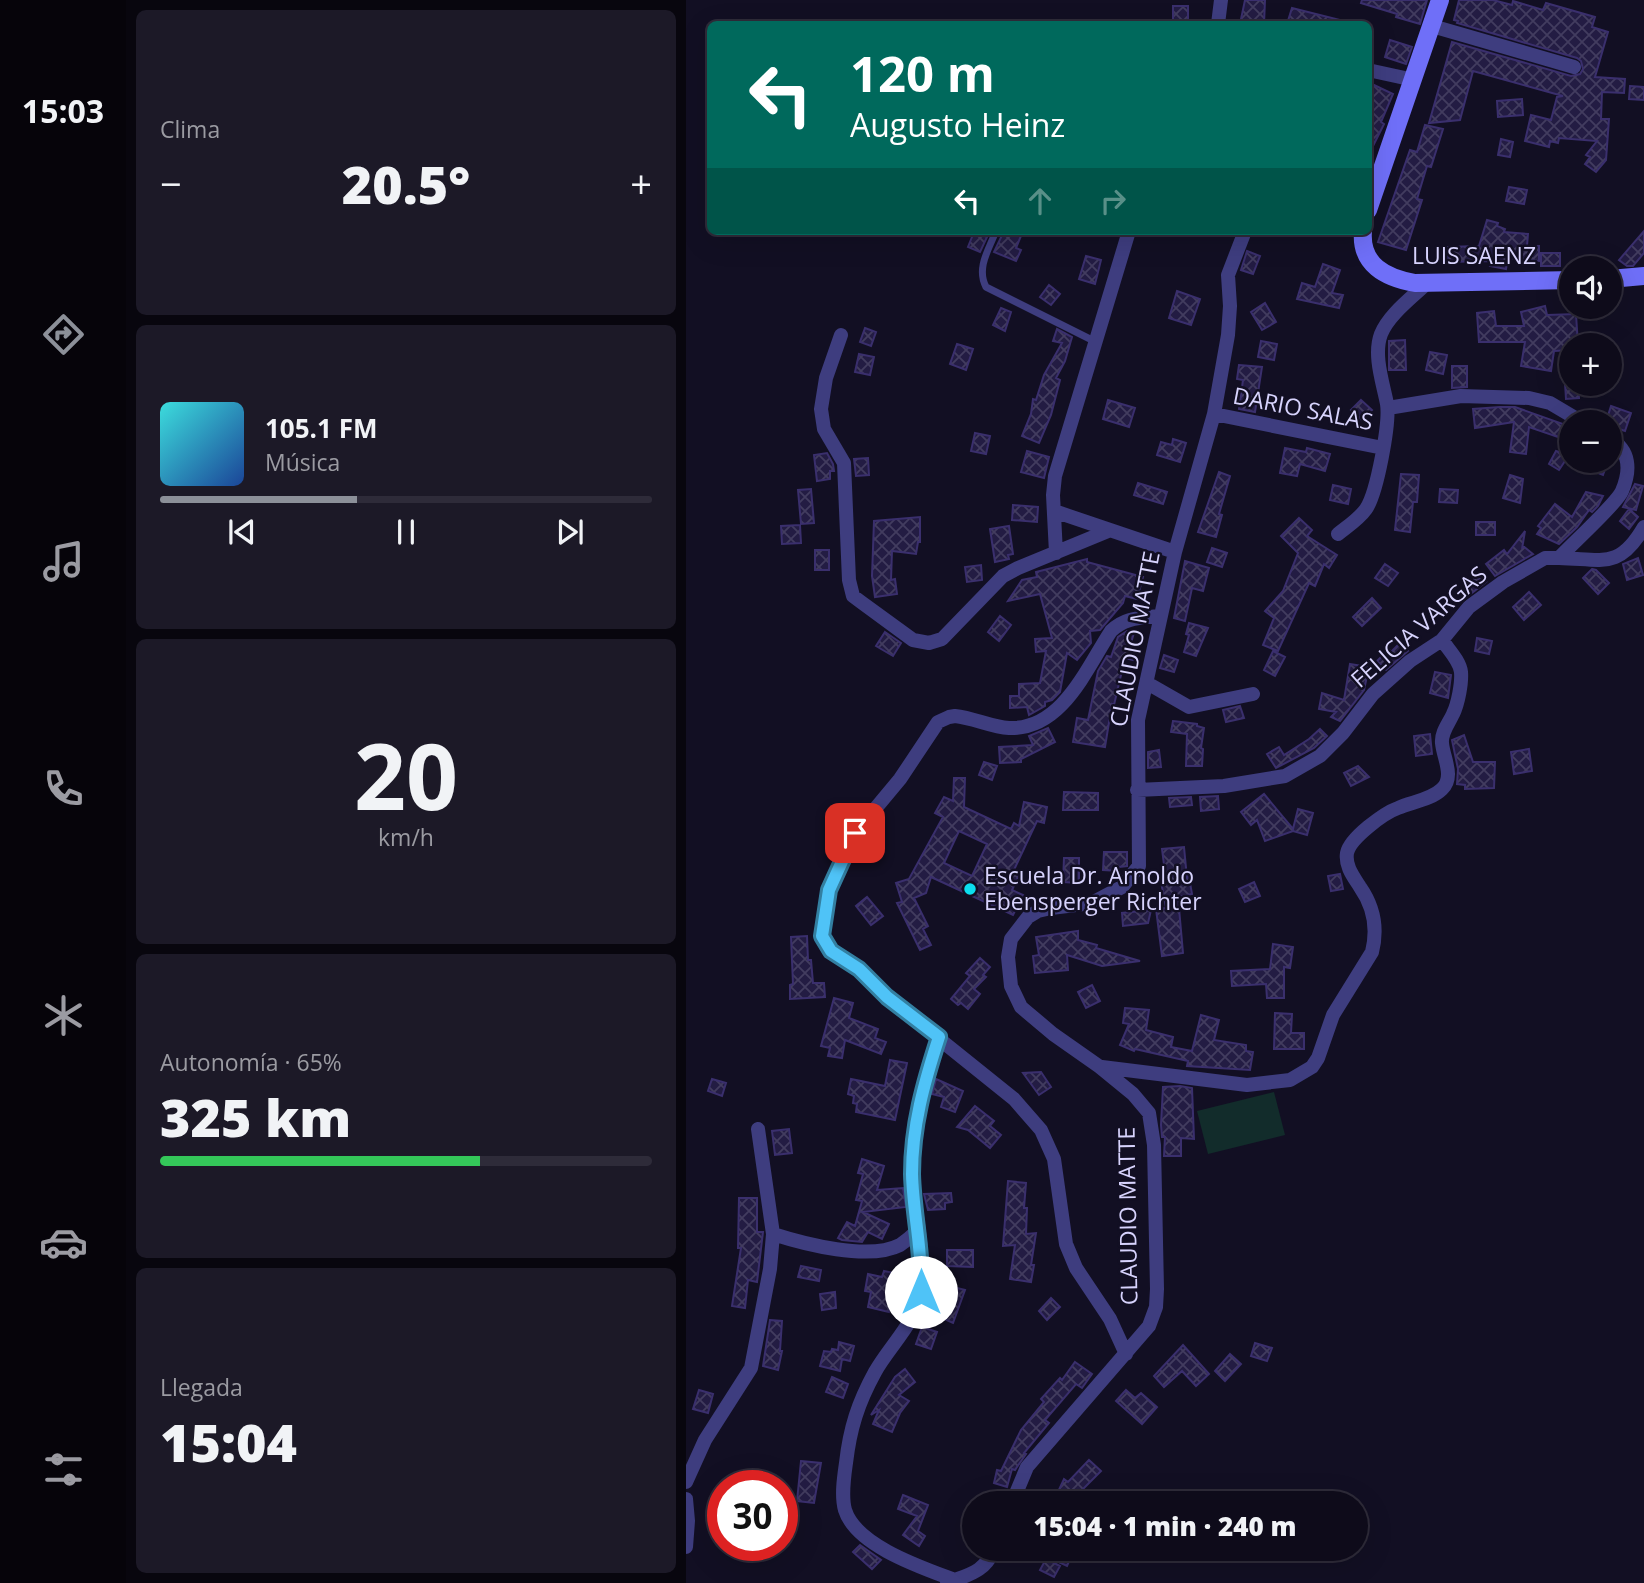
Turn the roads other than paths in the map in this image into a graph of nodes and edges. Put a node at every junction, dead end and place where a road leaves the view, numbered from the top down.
1 (1221, 0) edge
2 (1440, 0) edge
3 (1218, 21) edge
4 (1432, 26) junction
5 (1574, 67) dead end
6 (1372, 71) edge
7 (1414, 80) junction
8 (1372, 199) edge
9 (994, 235) edge
10 (1128, 235) edge
11 (1243, 235) edge
12 (1363, 235) edge
13 (1644, 276) edge
14 (1622, 277) edge
15 (1559, 280) edge
16 (1428, 282) junction
17 (841, 335) dead end
18 (1096, 342) junction
19 (1388, 408) junction
20 (1562, 410) edge
21 (1214, 414) junction
22 (1383, 448) junction
23 (1622, 449) edge
24 (1054, 511) junction
25 (1644, 527) edge
26 (1108, 531) junction
27 (1338, 534) dead end
28 (1175, 552) junction
29 (1056, 553) junction
30 (1559, 558) junction
31 (1160, 616) junction
32 (1442, 640) junction
33 (1147, 683) junction
34 (1253, 694) dead end
35 (1137, 790) junction
36 (939, 1037) junction
37 (1100, 1067) junction
38 (758, 1129) dead end
39 (917, 1231) junction
40 (773, 1234) junction
41 (1126, 1354) junction
42 (686, 1482) edge
43 (1017, 1491) edge
44 (686, 1499) edge
45 (686, 1547) edge
46 (988, 1561) edge
47 (951, 1582) edge

1 - 3 street
2 - 4 main road
4 - 5 street
4 - 7 main road
6 - 7 street
7 - 8 main road
9 - 18 lane
10 - 18 street
11 - 21 street, CLAUDIO MATTE
12 - 16 main road, LUIS SAENZ
13 - 14 main road
15 - 16 main road, LUIS SAENZ
16 - 19 street
17 - 29 street
18 - 24 street
19 - 20 street
19 - 22 street
21 - 22 street, DARIO SALAS
21 - 28 street, CLAUDIO MATTE
22 - 27 street
23 - 30 street, FELICIA VARGAS
24 - 26 street
24 - 29 street
25 - 30 street
26 - 28 street
26 - 29 street
28 - 31 street, CLAUDIO MATTE
30 - 32 street, FELICIA VARGAS
31 - 33 street, CLAUDIO MATTE
31 - 36 street
32 - 35 street, FELICIA VARGAS
32 - 37 street, CLAUDIO MATTE
33 - 34 street
33 - 35 street, CLAUDIO MATTE
35 - 37 street, CLAUDIO MATTE
36 - 39 street
36 - 41 street
37 - 41 street, CLAUDIO MATTE
38 - 40 street
39 - 40 street
39 - 47 street
40 - 42 street
41 - 43 street, CLAUDIO MATTE
44 - 45 street
46 - 47 street

